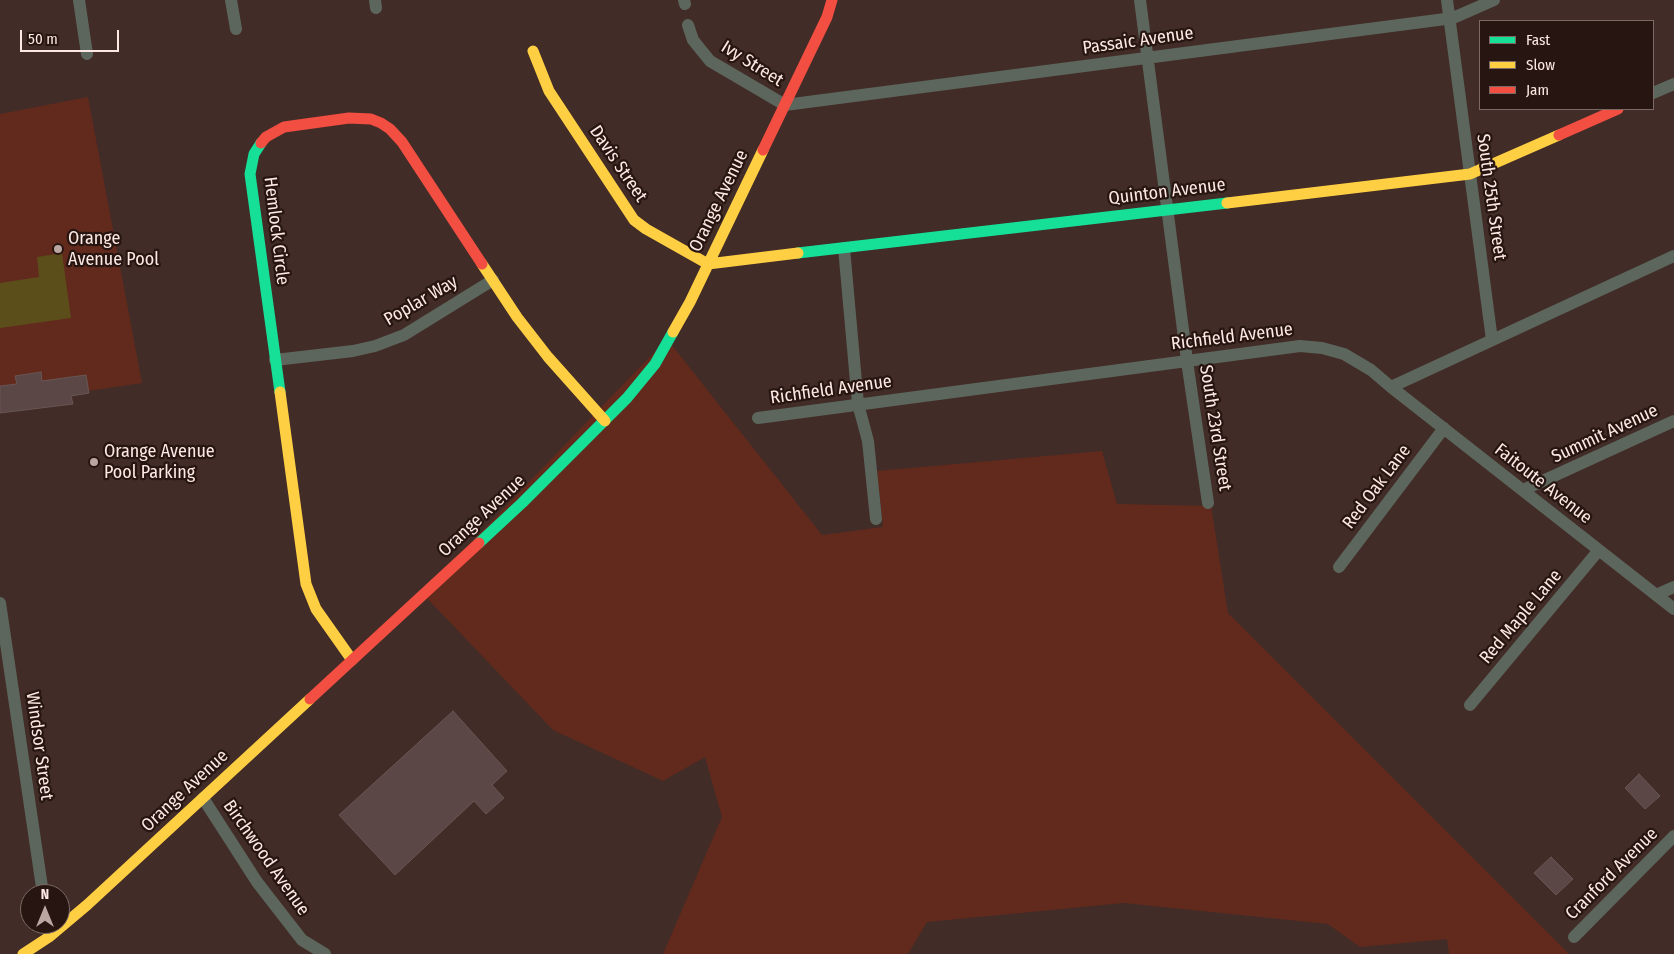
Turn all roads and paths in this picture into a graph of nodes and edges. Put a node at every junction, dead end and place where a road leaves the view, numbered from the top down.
1 (79, 0) edge
2 (231, 0) edge
3 (832, 0) edge
4 (1140, 0) edge
5 (1447, 0) edge
6 (1494, 0) edge
7 (1449, 17) junction
8 (688, 25) dead end
9 (236, 29) dead end
10 (533, 51) dead end
11 (87, 54) dead end
12 (1148, 57) junction
13 (1674, 84) edge
14 (1654, 93) edge
15 (785, 105) junction
16 (1616, 110) edge
17 (1470, 174) junction
18 (1167, 210) junction
19 (844, 248) junction
20 (1674, 256) edge
21 (708, 264) junction
22 (493, 280) junction
23 (1492, 340) junction
24 (275, 360) junction
25 (1187, 360) junction
26 (1391, 386) junction
27 (858, 404) junction
28 (758, 418) dead end
29 (605, 421) junction
30 (1674, 421) edge
31 (1444, 428) junction
32 (1523, 490) junction
33 (1208, 503) dead end
34 (876, 519) dead end
35 (1599, 550) junction
36 (1339, 567) dead end
37 (1674, 587) edge
38 (1656, 595) junction
39 (0, 603) edge
40 (1674, 609) edge
41 (352, 660) junction
42 (1470, 705) dead end
43 (203, 798) junction
44 (1674, 836) edge
45 (42, 884) edge
46 (49, 934) edge
47 (49, 937) junction
48 (1574, 937) dead end
49 (23, 954) edge
50 (324, 954) edge

1 - 11 street
2 - 9 street
3 - 15 street, Orange Avenue
4 - 12 street, South 23rd Street
5 - 7 street, South 25th Street
6 - 7 street, Passaic Avenue
7 - 12 street, Passaic Avenue
7 - 17 street, South 25th Street
8 - 15 street, Ivy Street
10 - 21 street, Davis Street
12 - 15 street, Passaic Avenue
12 - 18 street, South 23rd Street
13 - 14 street
15 - 21 street, Orange Avenue
16 - 17 street, Quinton Avenue
17 - 18 street, Quinton Avenue
17 - 23 street, South 25th Street
18 - 19 street, Quinton Avenue
18 - 25 street, South 23rd Street
19 - 21 street, Quinton Avenue
19 - 27 street
20 - 23 street
21 - 29 street, Orange Avenue
22 - 24 street, Poplar Way
22 - 24 street, Hemlock Circle
22 - 29 street, Hemlock Circle
23 - 26 street
24 - 41 street, Hemlock Circle
25 - 26 street, Richfield Avenue
25 - 27 street, Richfield Avenue
25 - 33 street, South 23rd Street
26 - 31 street, Faitoute Avenue
27 - 28 street, Richfield Avenue
27 - 34 street
29 - 41 street, Orange Avenue
30 - 32 street, Summit Avenue
31 - 32 street, Faitoute Avenue
31 - 36 street, Red Oak Lane
32 - 35 street, Faitoute Avenue
35 - 38 street, Faitoute Avenue
35 - 42 street, Red Maple Lane
37 - 38 street
38 - 40 street, Faitoute Avenue
39 - 45 street, Windsor Street
41 - 43 street, Orange Avenue
43 - 47 street, Orange Avenue
43 - 50 street, Birchwood Avenue
44 - 48 street, Cranford Avenue
46 - 47 street
47 - 49 street, Orange Avenue

